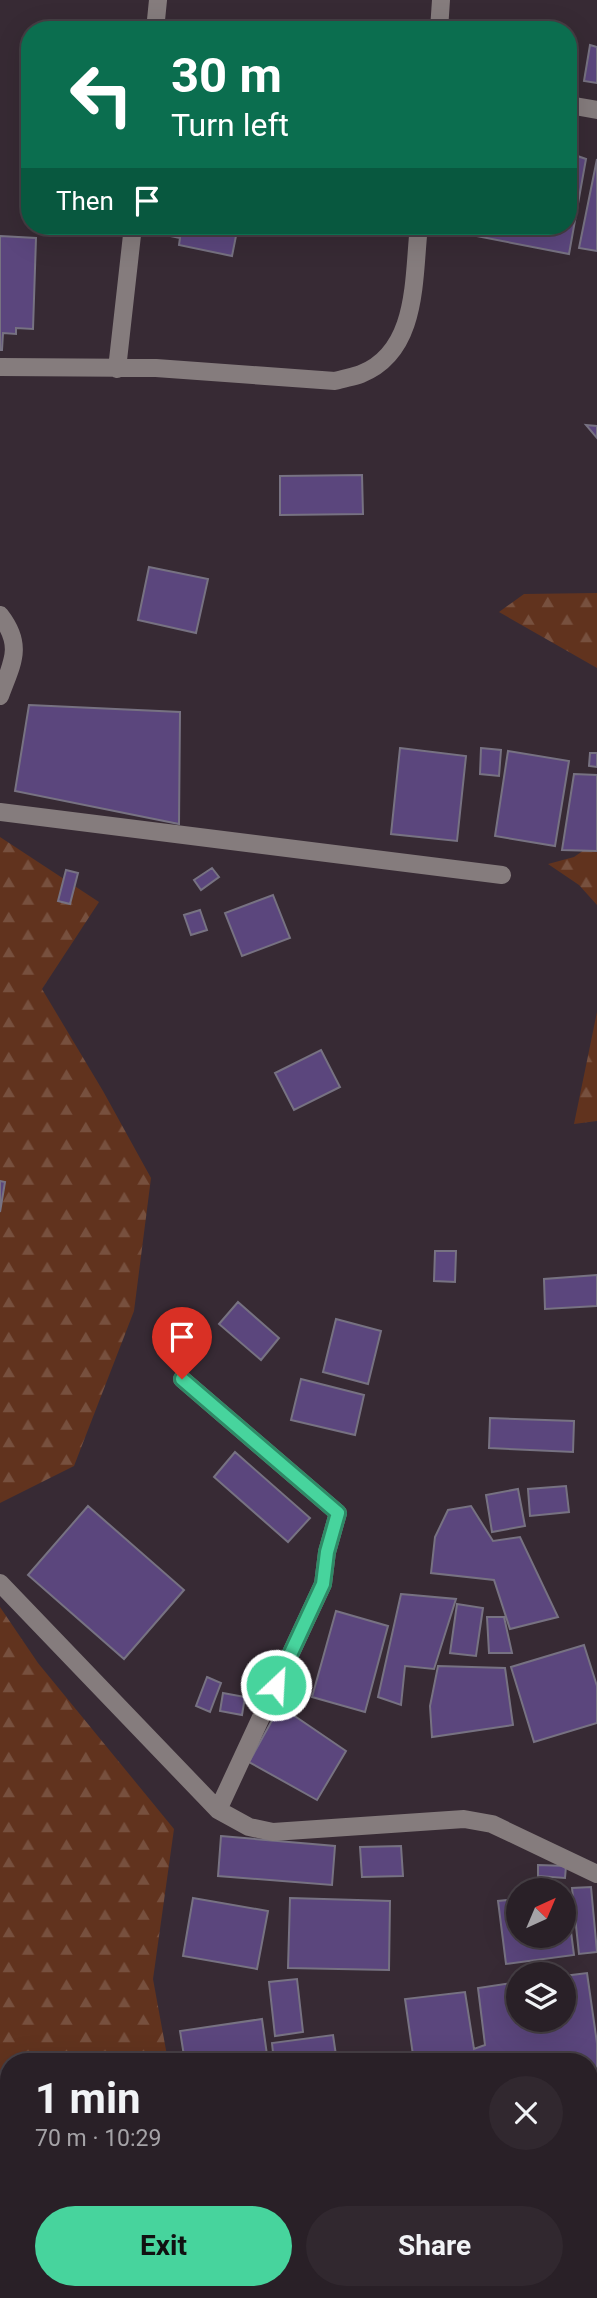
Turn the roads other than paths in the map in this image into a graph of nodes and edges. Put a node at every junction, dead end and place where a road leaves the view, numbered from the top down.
1 (158, 0) edge
2 (441, 0) edge
3 (156, 21) edge
4 (440, 21) edge
5 (577, 106) edge
6 (597, 110) edge
7 (132, 235) edge
8 (418, 235) edge
9 (0, 367) edge
10 (117, 369) junction
11 (0, 615) edge
12 (0, 696) edge
13 (0, 812) edge
14 (502, 875) dead end
15 (182, 1379) dead end
16 (0, 1583) edge
17 (218, 1810) junction
18 (597, 1874) edge

1 - 3 street
2 - 4 street
5 - 6 street
7 - 10 street
8 - 10 street
9 - 10 street
11 - 12 street
13 - 14 street
15 - 17 street
16 - 17 street
17 - 18 street

